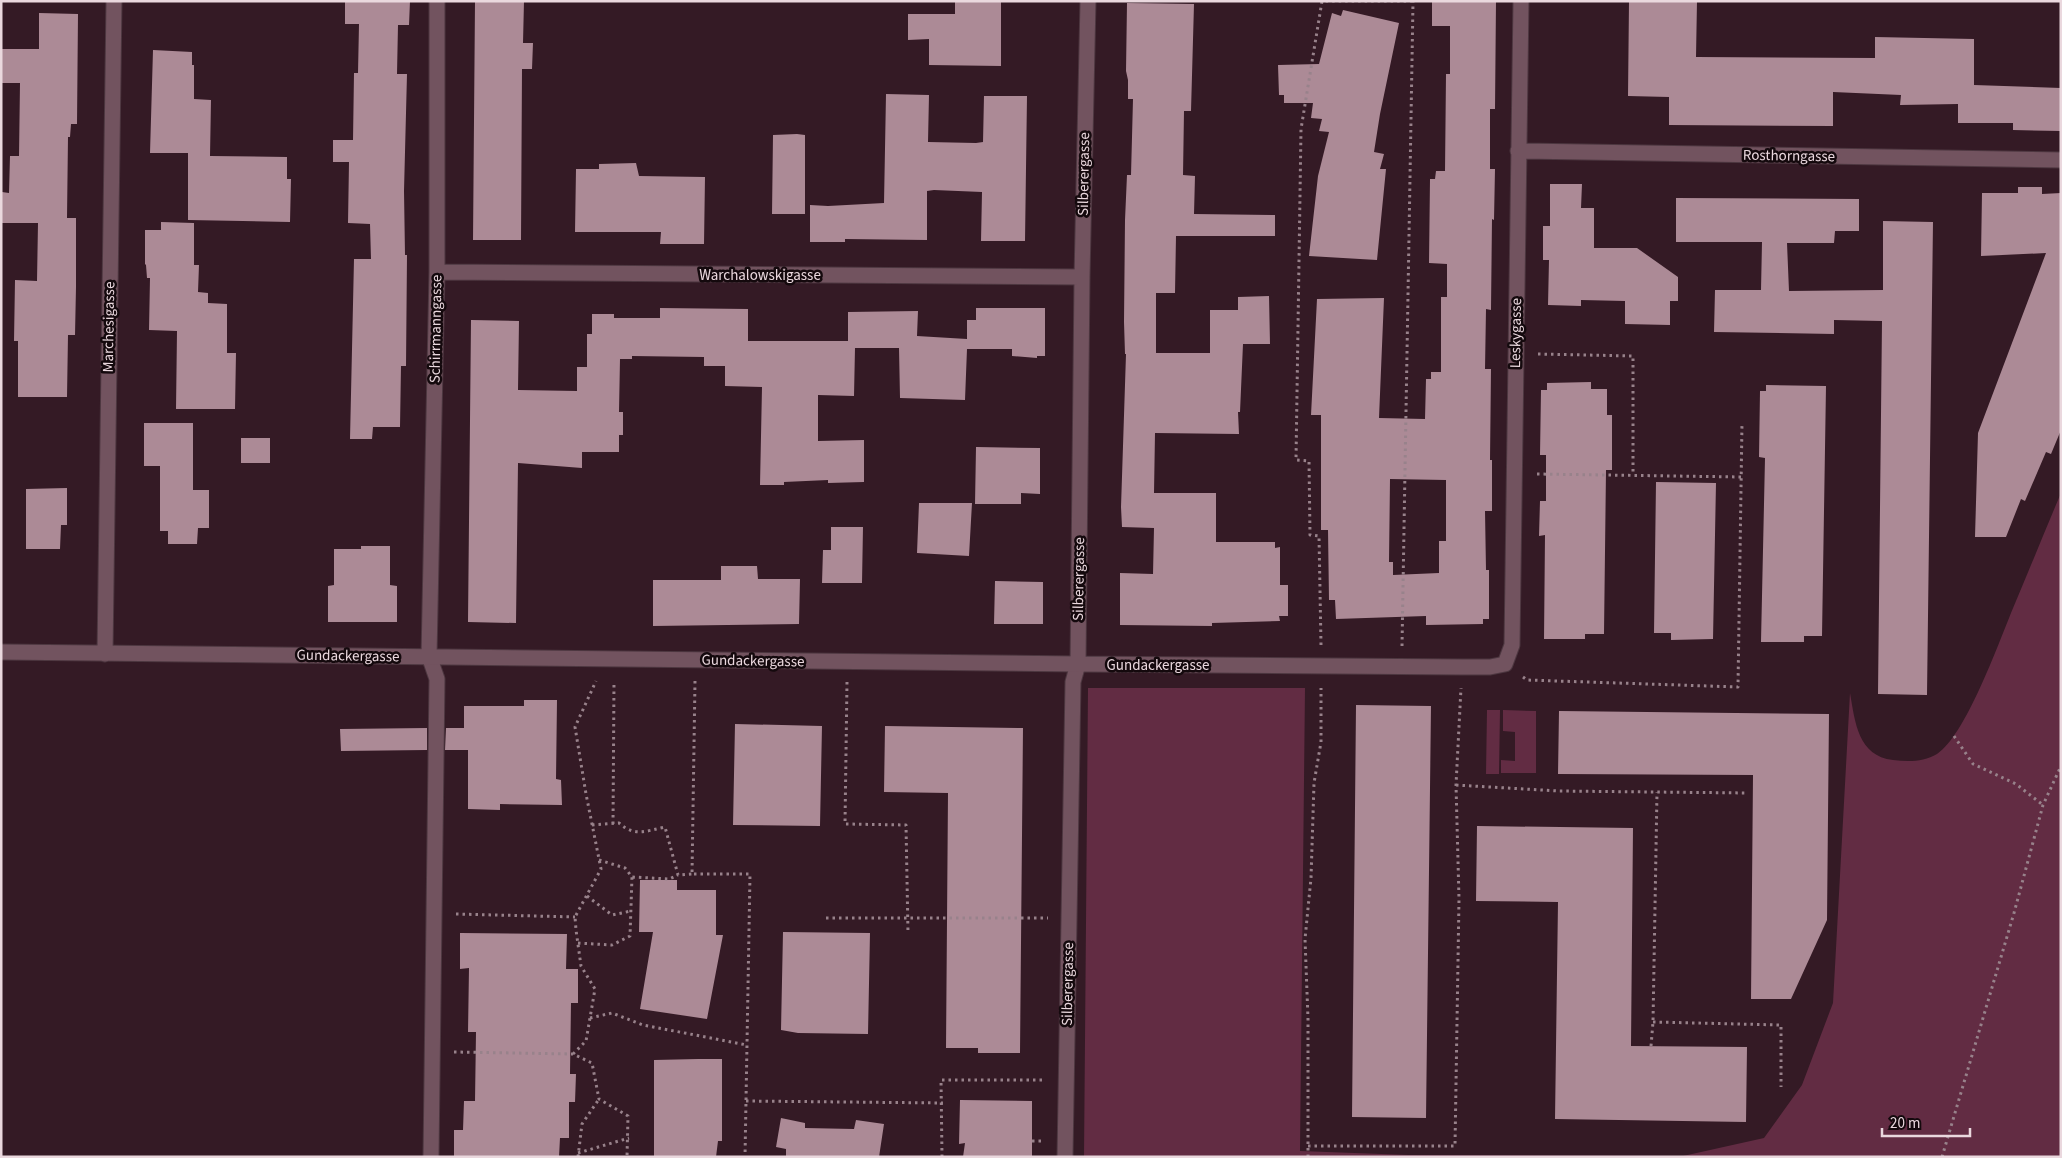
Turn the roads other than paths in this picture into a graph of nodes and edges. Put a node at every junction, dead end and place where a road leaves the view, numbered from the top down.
1 (114, 1) edge
2 (437, 1) edge
3 (1088, 1) edge
4 (1521, 1) edge
5 (1518, 151) junction
6 (2061, 160) edge
7 (437, 272) junction
8 (1082, 277) junction
9 (1, 652) edge
10 (105, 654) junction
11 (429, 656) junction
12 (1078, 664) junction
13 (1505, 664) joint
14 (431, 1157) edge
15 (1065, 1157) edge

1 - 10 street, Marchesigasse
2 - 7 street, Schirrmanngasse
3 - 8 street, Silberergasse
4 - 5 street, Leskygasse
5 - 6 street, Rosthorngasse
5 - 13 street, Leskygasse
7 - 8 street, Warchalowskigasse
7 - 11 street, Schirrmanngasse
8 - 12 street, Silberergasse
9 - 10 street, Gundackergasse
10 - 11 street, Gundackergasse
11 - 12 street, Gundackergasse
11 - 14 street, Schirrmanngasse
12 - 13 street, Gundackergasse
12 - 15 street, Silberergasse

